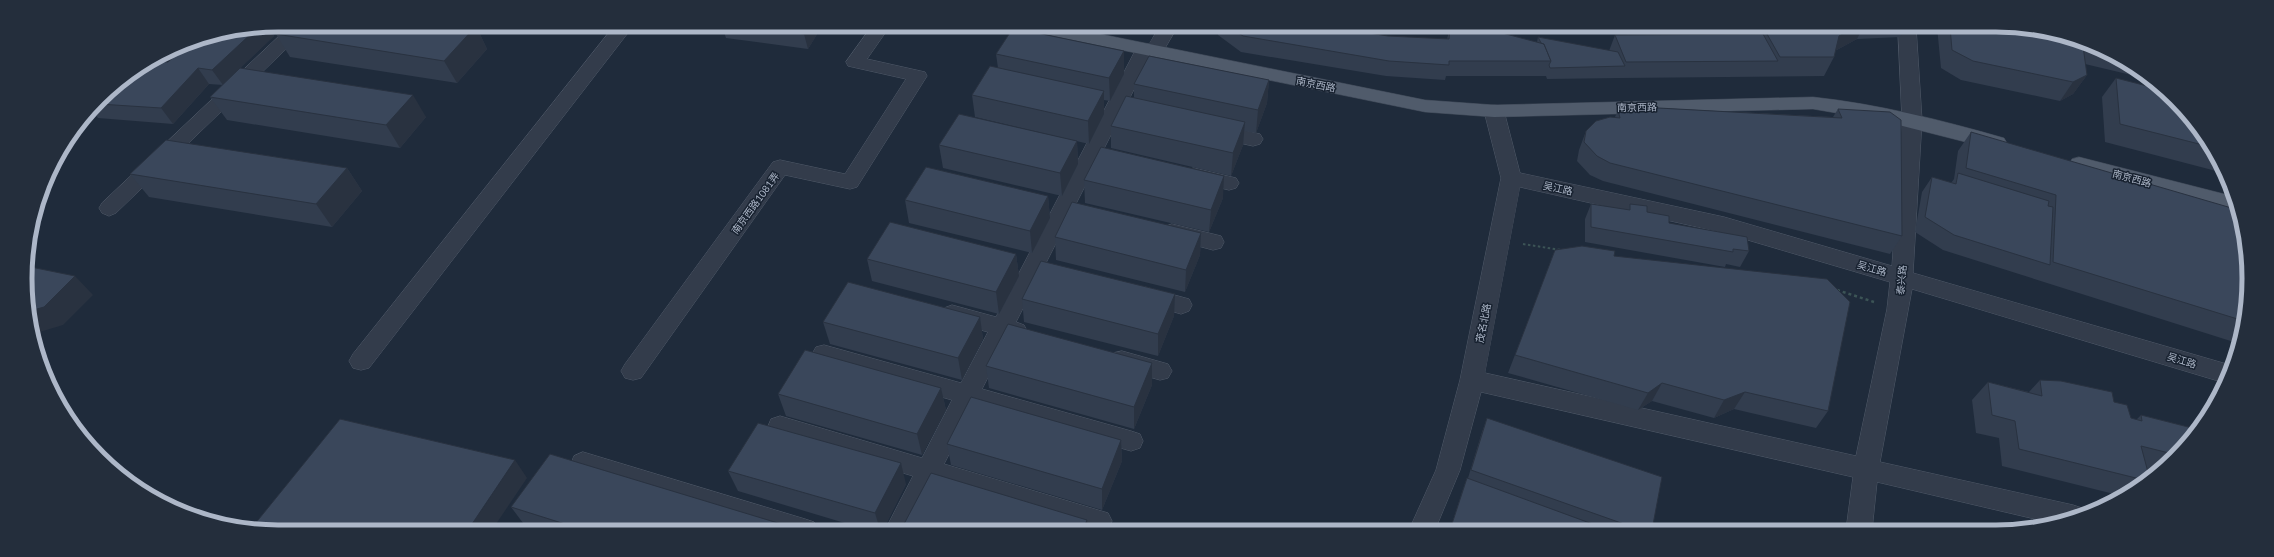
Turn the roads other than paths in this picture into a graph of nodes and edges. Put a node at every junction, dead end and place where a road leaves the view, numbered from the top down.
1 (295, 32) edge
2 (620, 32) edge
3 (877, 32) edge
4 (1063, 32) edge
5 (1164, 32) edge
6 (1907, 32) edge
7 (1150, 50) junction
8 (1494, 111) junction
9 (1912, 120) junction
10 (1199, 127) edge
11 (1253, 139) dead end
12 (2012, 147) edge
13 (2059, 159) edge
14 (1176, 171) edge
15 (1511, 178) junction
16 (1229, 183) dead end
17 (1042, 200) edge
18 (2230, 203) edge
19 (1064, 206) junction
20 (109, 208) dead end
21 (1087, 211) edge
22 (1154, 228) edge
23 (1213, 242) dead end
24 (1010, 261) edge
25 (1033, 267) junction
26 (1055, 272) edge
27 (1902, 277) junction
28 (1122, 289) edge
29 (1181, 305) dead end
30 (929, 308) edge
31 (1002, 328) junction
32 (1040, 338) edge
33 (824, 354) edge
34 (1100, 354) edge
35 (361, 362) dead end
36 (633, 371) dead end
37 (1160, 371) dead end
38 (2223, 373) edge
39 (1472, 380) junction
40 (968, 395) junction
41 (780, 426) dead end
42 (1131, 441) dead end
43 (583, 462) edge
44 (1866, 469) junction
45 (929, 471) junction
46 (2067, 515) edge
47 (1099, 521) dead end
48 (788, 525) edge
49 (901, 525) edge
50 (1424, 525) edge
51 (1860, 525) edge

1 - 20 street
2 - 35 street
3 - 36 street, 南京西路1081弄
4 - 7 main road, 南京西路
5 - 7 street
6 - 9 street, 泰兴路
7 - 8 main road, 南京西路
7 - 19 street
8 - 9 main road, 南京西路
8 - 15 street, 茂名北路
9 - 12 main road, 南京西路
9 - 27 street, 泰兴路
10 - 11 street
13 - 18 main road, 南京西路
14 - 16 street
15 - 27 street, 吴江路
15 - 39 street, 茂名北路
17 - 19 street
19 - 21 street
19 - 25 street
22 - 23 street
24 - 25 street
25 - 26 street
25 - 31 street
27 - 38 street, 吴江路
27 - 44 street, 泰兴路
28 - 29 street
30 - 31 street
31 - 32 street
31 - 40 street
33 - 40 street
34 - 37 street
39 - 44 street
39 - 50 street, 茂名北路
40 - 42 street
40 - 45 street
41 - 45 street
43 - 48 street
44 - 46 street
44 - 51 street, 泰兴路
45 - 47 street
45 - 49 street

